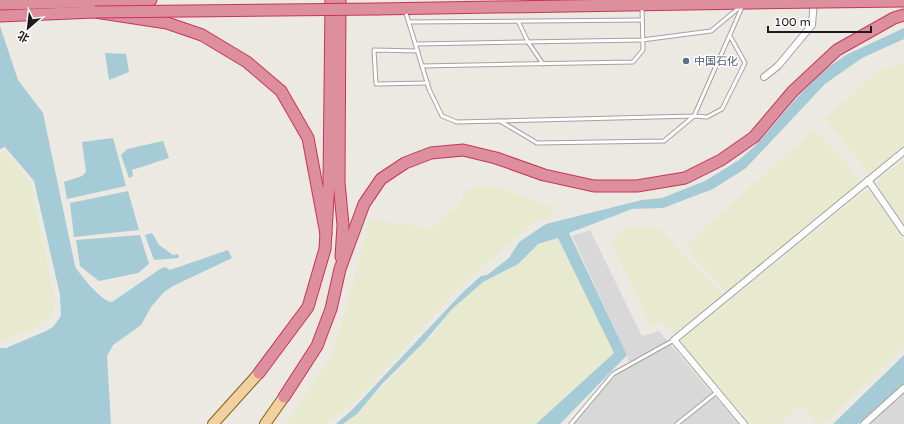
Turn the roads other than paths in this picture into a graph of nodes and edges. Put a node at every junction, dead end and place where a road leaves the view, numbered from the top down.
1 (151, 0) edge
2 (331, 0) edge
3 (340, 0) edge
4 (814, 0) edge
5 (904, 1) edge
6 (747, 3) junction
7 (0, 4) edge
8 (642, 5) junction
9 (405, 9) junction
10 (95, 12) junction
11 (0, 16) edge
12 (904, 16) edge
13 (642, 20) junction
14 (518, 21) junction
15 (409, 22) junction
16 (730, 36) junction
17 (642, 40) junction
18 (528, 42) junction
19 (416, 44) junction
20 (418, 51) junction
21 (543, 64) junction
22 (422, 66) junction
23 (764, 77) dead end
24 (428, 83) junction
25 (694, 116) junction
26 (500, 121) junction
27 (904, 151) edge
28 (868, 180) junction
29 (904, 232) edge
30 (326, 234) junction
31 (340, 269) junction
32 (674, 340) junction
33 (259, 373) joint
34 (904, 388) edge
35 (717, 392) junction
36 (284, 397) joint
37 (213, 424) edge
38 (265, 424) edge
39 (571, 424) edge
40 (677, 424) edge
41 (744, 424) edge
42 (864, 424) edge

1 - 7 highway
2 - 30 highway
3 - 31 highway
4 - 23 street
5 - 6 highway, bridge
6 - 8 highway
6 - 16 lane
6 - 17 lane
8 - 9 highway
8 - 13 lane
9 - 10 highway, bridge
9 - 15 lane
10 - 11 highway
10 - 30 highway, bridge
12 - 31 highway
13 - 14 lane
13 - 17 lane
14 - 15 lane
14 - 18 lane
15 - 19 lane
16 - 25 lane
16 - 25 lane
17 - 18 lane
17 - 21 lane
18 - 19 lane
18 - 21 lane
19 - 20 lane
20 - 22 lane
20 - 24 lane
21 - 22 lane
22 - 24 lane
24 - 26 lane
25 - 26 lane
25 - 26 lane
27 - 28 street
28 - 29 street
28 - 32 street
30 - 33 highway
31 - 36 highway
32 - 35 street
32 - 39 lane
33 - 37 main road
34 - 42 street
35 - 40 lane
35 - 41 street
36 - 38 main road

